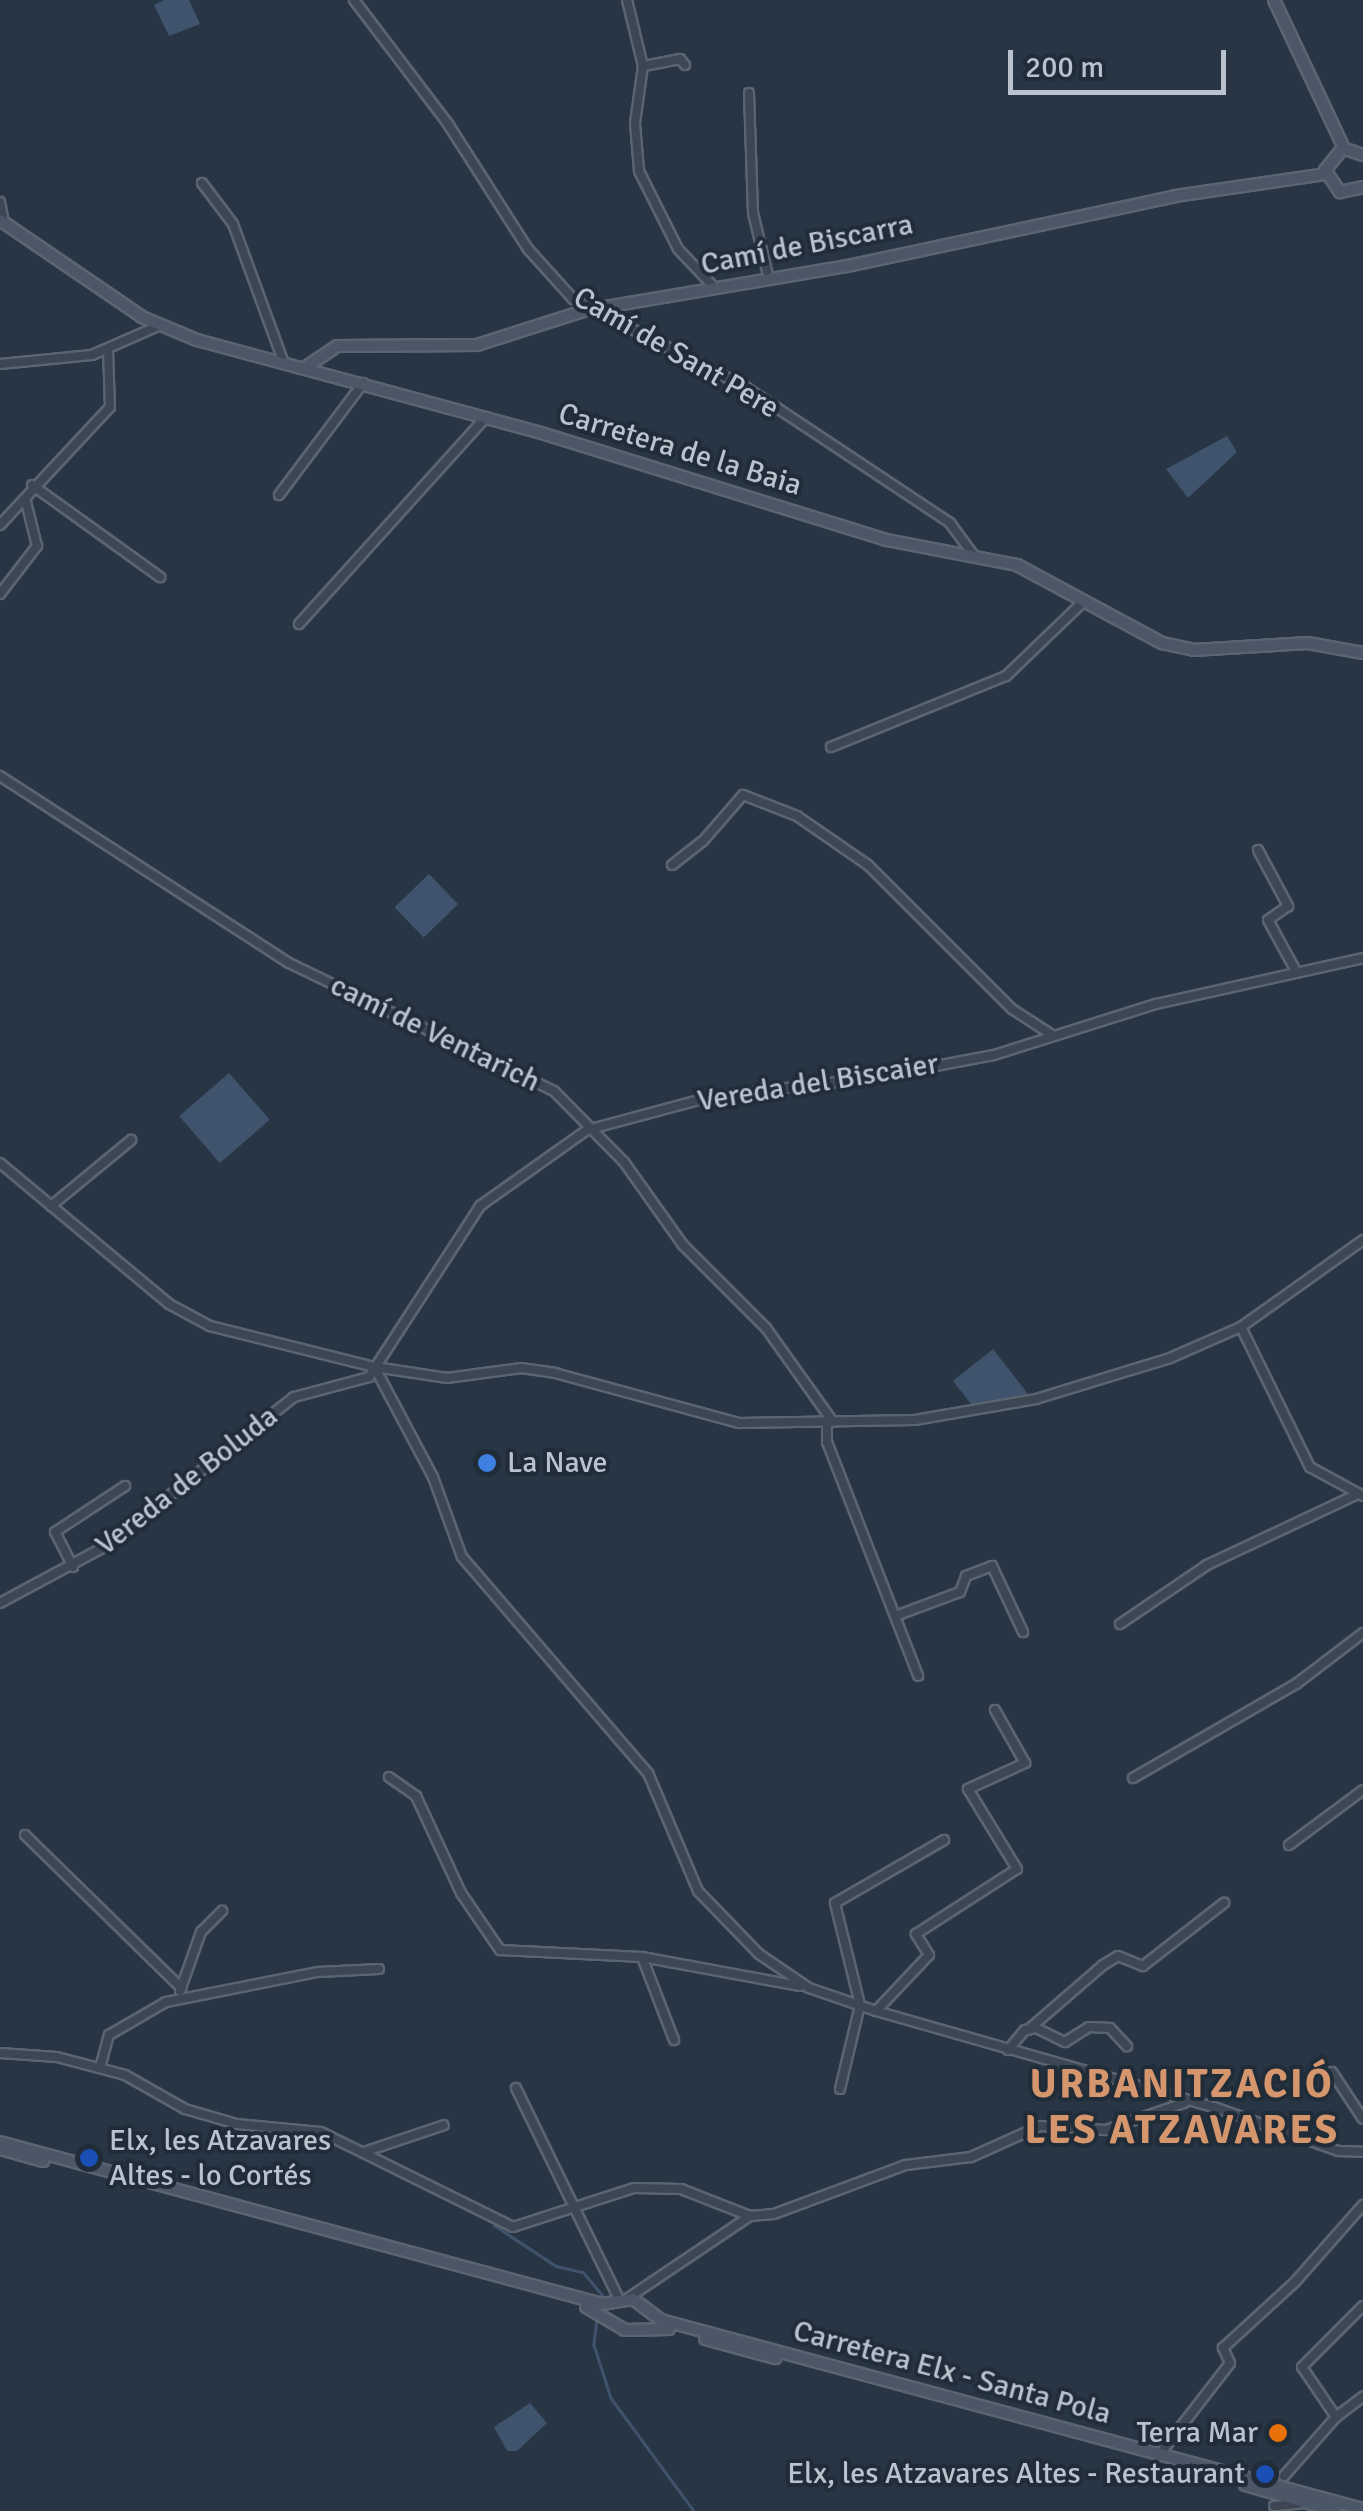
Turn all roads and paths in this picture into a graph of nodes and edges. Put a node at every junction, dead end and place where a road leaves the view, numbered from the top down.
1 (354, 0) edge
2 (626, 0) edge
3 (1274, 0) edge
4 (685, 65) dead end
5 (643, 66) junction
6 (748, 93) dead end
7 (1344, 148) junction
8 (1363, 155) edge
9 (1325, 174) junction
10 (202, 183) dead end
11 (1362, 191) edge
12 (0, 202) edge
13 (2, 221) edge
14 (769, 279) junction
15 (715, 288) junction
16 (588, 310) junction
17 (158, 326) junction
18 (108, 350) junction
19 (283, 362) junction
20 (0, 364) edge
21 (306, 367) junction
22 (363, 383) junction
23 (486, 417) junction
24 (32, 485) junction
25 (279, 495) dead end
26 (24, 496) junction
27 (0, 525) edge
28 (976, 558) junction
29 (160, 577) dead end
30 (0, 594) edge
31 (1083, 602) junction
32 (299, 624) dead end
33 (1363, 654) edge
34 (831, 747) dead end
35 (0, 776) edge
36 (1258, 850) dead end
37 (672, 865) dead end
38 (1363, 958) edge
39 (1297, 973) junction
40 (1052, 1035) junction
41 (592, 1129) junction
42 (132, 1140) dead end
43 (0, 1163) edge
44 (51, 1206) junction
45 (1362, 1242) edge
46 (1241, 1327) junction
47 (374, 1368) junction
48 (830, 1423) junction
49 (125, 1486) dead end
50 (1360, 1495) edge
51 (73, 1568) junction
52 (0, 1603) edge
53 (898, 1615) junction
54 (1120, 1624) dead end
55 (1023, 1632) dead end
56 (1363, 1632) edge
57 (918, 1676) dead end
58 (996, 1710) dead end
59 (389, 1778) dead end
60 (1133, 1778) dead end
61 (1363, 1790) edge
62 (25, 1835) dead end
63 (944, 1840) dead end
64 (1289, 1844) dead end
65 (1224, 1903) dead end
66 (222, 1911) dead end
67 (642, 1957) junction
68 (380, 1970) dead end
69 (181, 1988) junction
70 (809, 1988) junction
71 (176, 2000) junction
72 (860, 2005) junction
73 (876, 2011) junction
74 (1028, 2030) junction
75 (674, 2040) dead end
76 (1127, 2046) dead end
77 (1008, 2050) junction
78 (0, 2053) edge
79 (100, 2068) junction
80 (1332, 2072) dead end
81 (516, 2088) dead end
82 (840, 2089) dead end
83 (1189, 2101) junction
84 (1363, 2119) edge
85 (444, 2126) dead end
86 (0, 2142) edge
87 (0, 2150) edge
88 (364, 2152) junction
89 (1363, 2152) edge
90 (1363, 2205) edge
91 (570, 2210) junction
92 (750, 2216) junction
93 (622, 2301) junction
94 (1363, 2306) edge
95 (646, 2312) junction
96 (614, 2318) junction
97 (640, 2326) junction
98 (1363, 2398) edge
99 (1336, 2417) junction
100 (1159, 2455) junction
101 (1284, 2476) junction
102 (1262, 2487) junction
103 (1294, 2492) junction
104 (1320, 2507) junction
105 (1274, 2508) edge
106 (1363, 2509) edge
107 (1336, 2511) edge

1 - 16 street, Camí de Sant Pere
2 - 5 street
3 - 7 main road
4 - 5 street
5 - 15 street
6 - 14 street
7 - 8 main road
7 - 9 main road
9 - 11 main road
9 - 14 main road, Camí de Biscarra
10 - 19 street
12 - 13 street
13 - 17 main road, Carretera de la Baia
14 - 15 main road, Camí de Biscarra
15 - 16 main road, Camí de Biscarra
16 - 21 main road, Camí de Biscarra
16 - 28 street, Camí de Sant Pere
17 - 18 street
17 - 19 main road, Carretera de la Baia
18 - 20 street
18 - 24 street
19 - 21 main road, Carretera de la Baia
21 - 22 main road, Carretera de la Baia
22 - 23 main road, Carretera de la Baia
22 - 25 street
23 - 28 main road, Carretera de la Baia
23 - 32 street
24 - 26 street
24 - 29 street
26 - 27 street
26 - 30 street
28 - 31 main road, Carretera de la Baia
31 - 33 main road, Carretera de la Baia
31 - 34 street
35 - 41 street, camí de Ventarich
36 - 39 street
37 - 40 street
38 - 39 street, Vereda del Biscaier
39 - 40 street, Vereda del Biscaier
40 - 41 street, Vereda del Biscaier
41 - 47 street, Vereda del Biscaier
41 - 48 street, camí de Ventarich
42 - 44 street
43 - 44 street
44 - 47 street
45 - 46 street
46 - 48 street
46 - 50 street
47 - 48 street
47 - 51 street, Vereda de Boluda
47 - 70 street
48 - 53 street
49 - 51 street
50 - 54 street
51 - 52 street, Vereda de Boluda
53 - 55 street
53 - 57 street
56 - 60 street
58 - 73 street
59 - 67 street
61 - 64 street
62 - 69 street
63 - 72 street
65 - 74 street
66 - 69 street
67 - 70 street
67 - 75 street
68 - 71 street
69 - 71 street
70 - 72 street
71 - 79 street
72 - 73 street
72 - 82 street
73 - 77 street
74 - 76 street
74 - 77 street
77 - 83 street
78 - 79 street
79 - 88 street
80 - 84 street
81 - 91 street
83 - 89 street
83 - 92 street
85 - 88 street
86 - 93 main road
87 - 96 main road
88 - 91 street
90 - 100 street
91 - 92 street
91 - 93 street
92 - 93 street
93 - 95 main road
93 - 96 main road
94 - 99 street
95 - 97 main road
95 - 100 main road, Carretera Elx - Santa Pola
96 - 97 main road, Carretera Elx - Santa Pola
97 - 102 main road, Carretera Elx - Santa Pola
98 - 99 street
99 - 101 street
100 - 102 main road, Carretera Elx - Santa Pola
101 - 102 street
101 - 103 street
102 - 103 main road, Carretera Elx - Santa Pola
102 - 104 main road, Carretera Elx - Santa Pola
102 - 105 street
103 - 106 main road, Carretera Elx - Santa Pola
104 - 105 street
104 - 107 main road, Carretera Elx - Santa Pola

